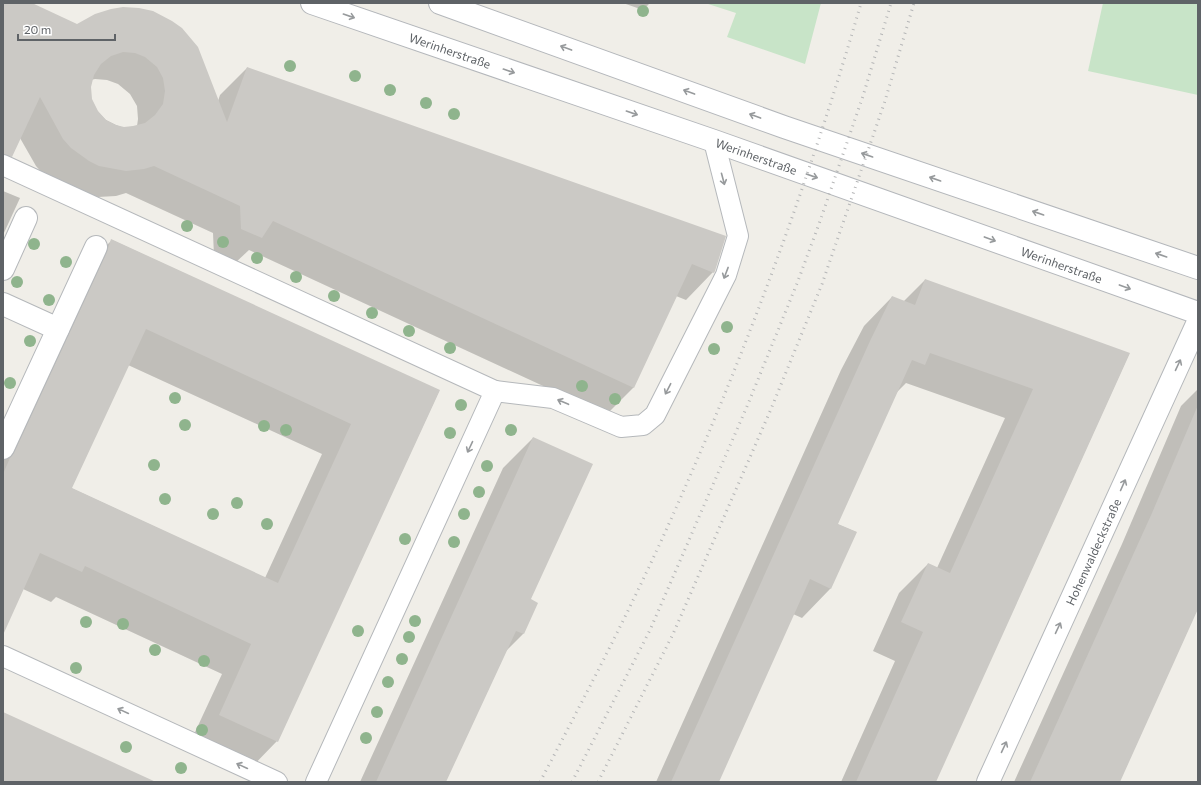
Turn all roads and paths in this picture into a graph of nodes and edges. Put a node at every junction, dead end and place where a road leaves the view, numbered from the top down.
1 (312, 3) edge
2 (440, 3) edge
3 (714, 141) junction
4 (3, 165) edge
5 (26, 218) dead end
6 (96, 247) dead end
7 (1198, 268) edge
8 (3, 269) edge
9 (3, 304) edge
10 (1198, 313) edge
11 (1198, 322) edge
12 (58, 329) junction
13 (495, 391) junction
14 (3, 448) edge
15 (3, 656) edge
16 (277, 782) edge
17 (316, 782) edge
18 (988, 782) edge

1 -> 3 main road, Werinherstraße
7 -> 2 main road
3 -> 10 main road, Werinherstraße
3 -> 13 lane
4 - 13 lane
5 - 8 main road
6 - 12 main road
9 - 12 main road
18 -> 11 main road, Hohenwaldeckstraße
12 - 14 main road
13 -> 17 lane
16 -> 15 lane

